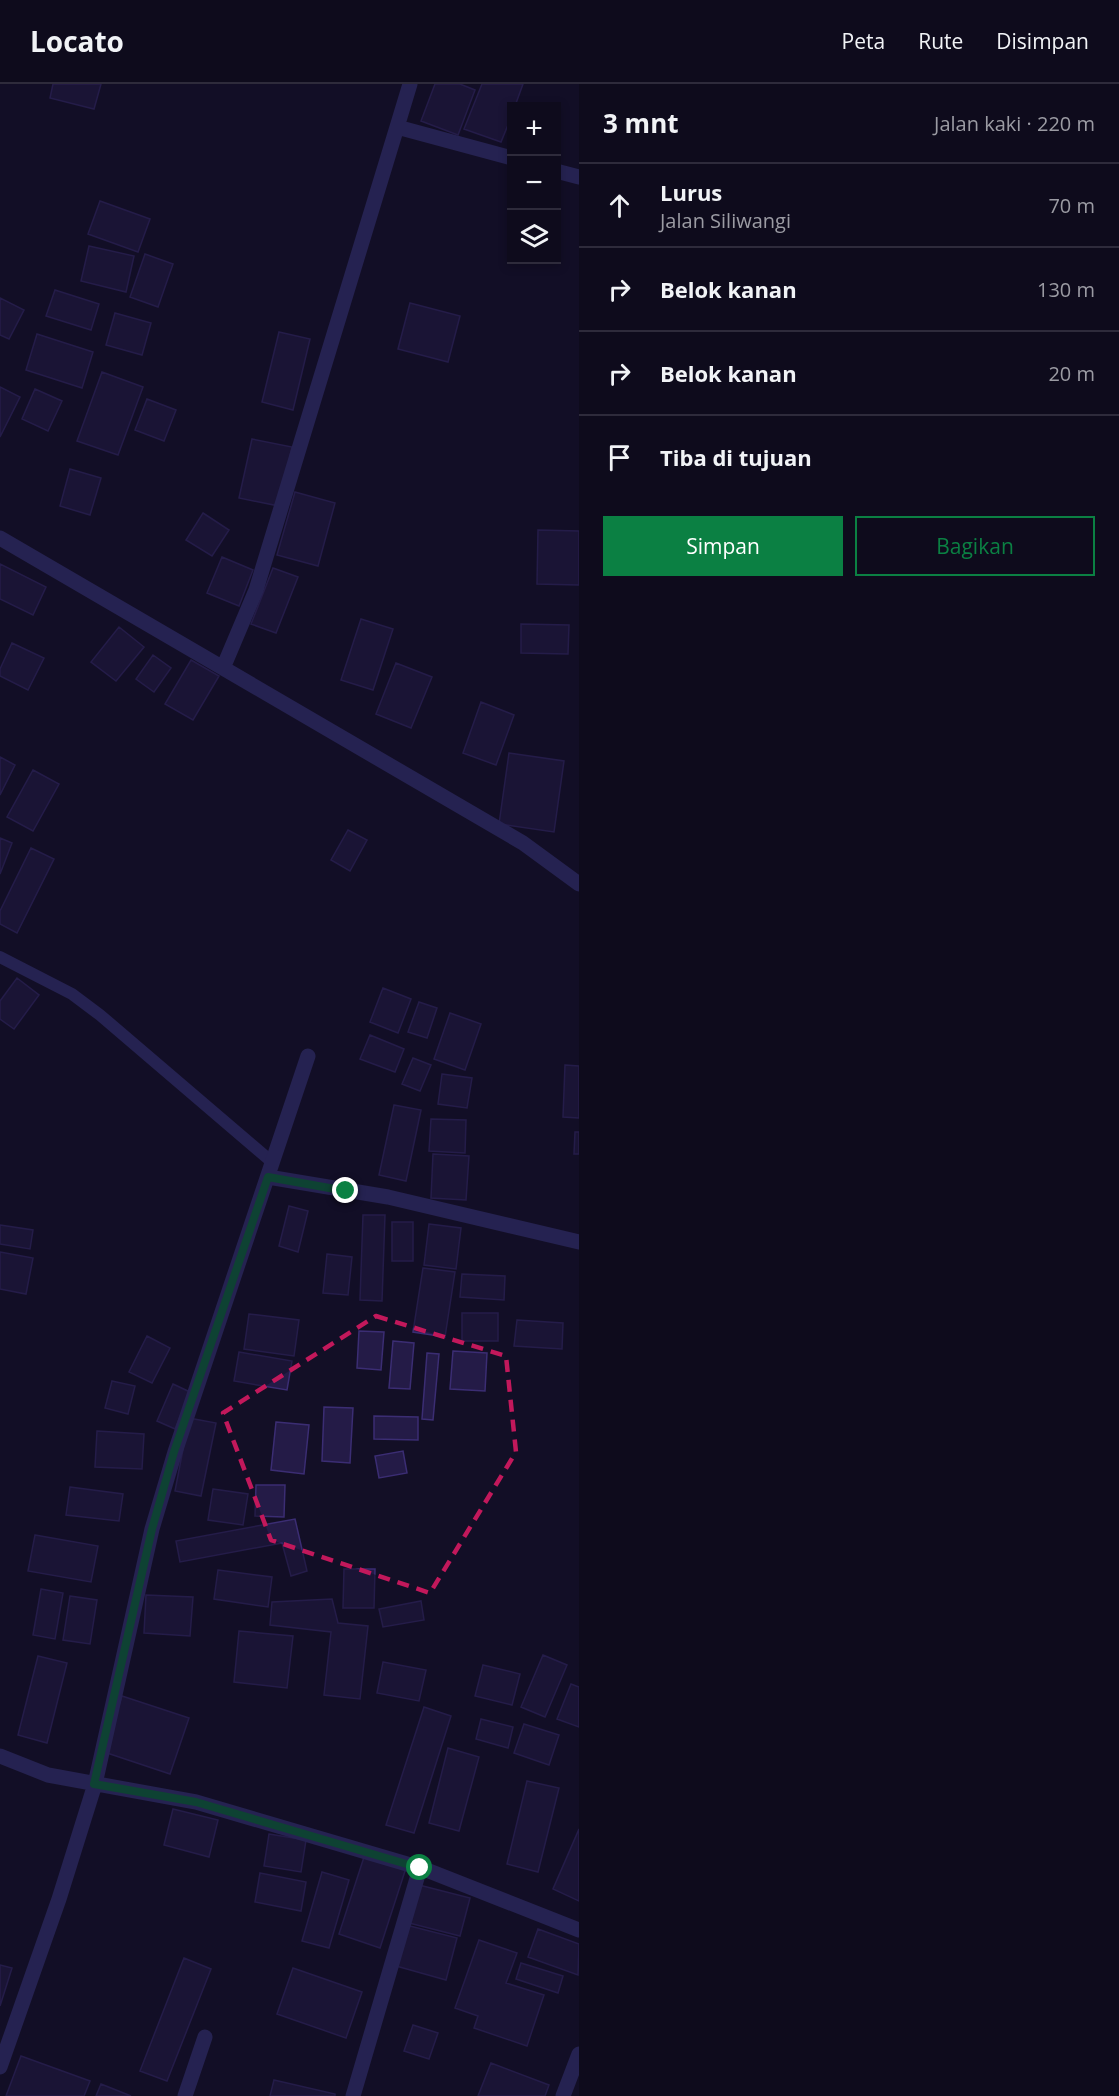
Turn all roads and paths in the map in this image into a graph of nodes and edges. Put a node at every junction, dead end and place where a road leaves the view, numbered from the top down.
1 (410, 84) edge
2 (397, 128) junction
3 (507, 157) edge
4 (561, 172) edge
5 (579, 177) edge
6 (0, 538) edge
7 (223, 668) junction
8 (579, 884) edge
9 (0, 957) edge
10 (309, 1056) dead end
11 (270, 1169) junction
12 (579, 1242) edge
13 (0, 1756) edge
14 (94, 1784) junction
15 (420, 1868) junction
16 (579, 1930) edge
17 (205, 2037) dead end
18 (579, 2054) edge
19 (0, 2067) edge
20 (185, 2096) edge
21 (352, 2096) edge
22 (563, 2096) edge

1 - 2 street
2 - 3 street
2 - 7 street
4 - 5 street
6 - 7 street
7 - 8 street
9 - 11 lane
10 - 11 street
11 - 12 street
11 - 14 street
13 - 14 street
14 - 15 street
14 - 19 street
15 - 16 street
15 - 21 street
17 - 20 street
18 - 22 street

